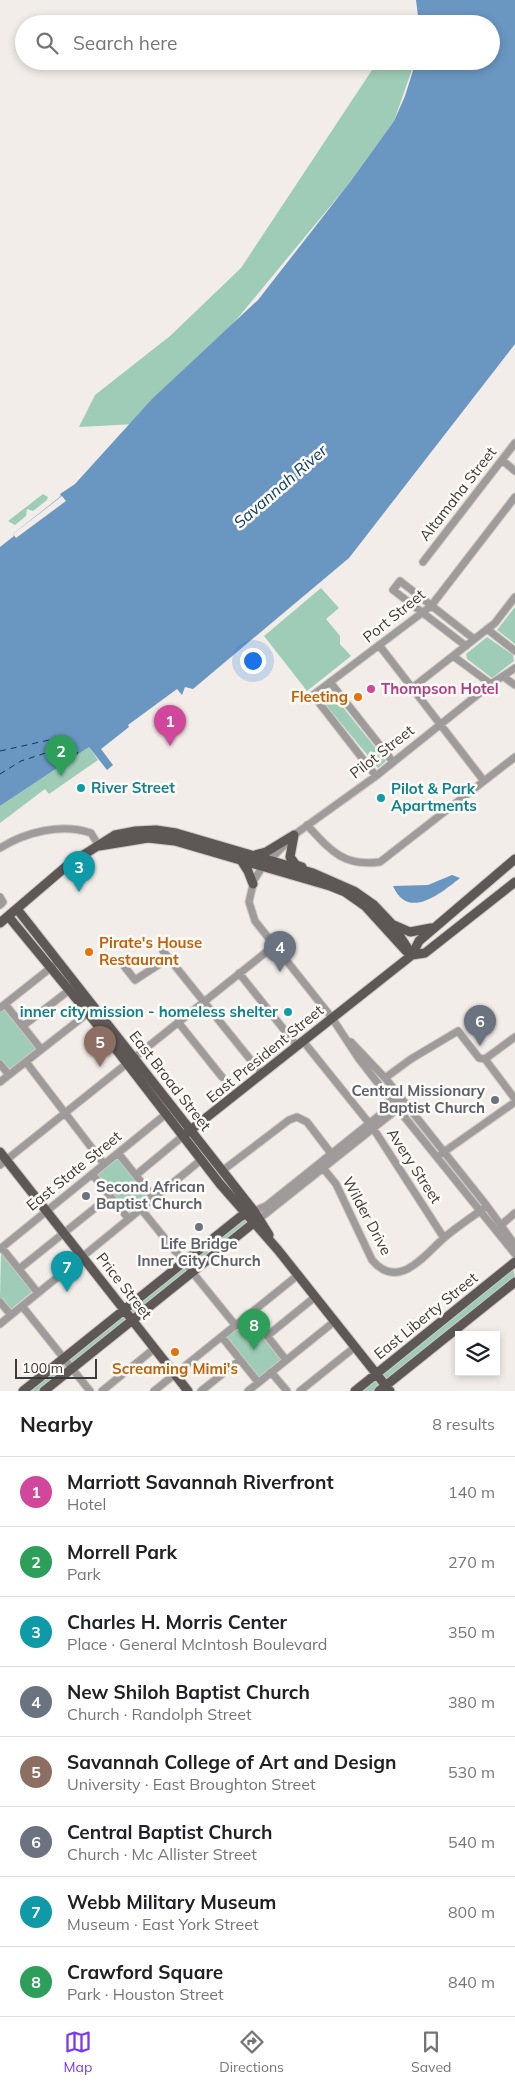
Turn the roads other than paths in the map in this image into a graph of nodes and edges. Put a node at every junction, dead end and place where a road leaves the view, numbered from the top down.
1 (515, 443) edge
2 (502, 460) junction
3 (515, 471) edge
4 (515, 497) edge
5 (423, 562) dead end
6 (515, 597) edge
7 (431, 606) junction
8 (422, 612) junction
9 (487, 629) junction
10 (474, 639) junction
11 (379, 646) junction
12 (466, 646) junction
13 (515, 650) edge
14 (454, 656) junction
15 (515, 669) edge
16 (504, 677) junction
17 (330, 682) junction
18 (491, 684) junction
19 (515, 685) edge
20 (412, 688) junction
21 (440, 724) junction
22 (515, 757) edge
23 (393, 762) junction
24 (376, 776) junction
25 (484, 780) junction
26 (307, 826) junction
27 (294, 836) junction
28 (99, 846) junction
29 (0, 848) edge
30 (252, 856) junction
31 (515, 859) edge
32 (241, 860) junction
33 (267, 864) junction
34 (336, 882) junction
35 (515, 882) edge
36 (253, 884) junction
37 (0, 897) edge
38 (0, 905) edge
39 (20, 906) junction
40 (8, 916) junction
41 (0, 923) edge
42 (392, 924) junction
43 (434, 928) junction
44 (275, 944) junction
45 (164, 951) dead end
46 (412, 956) junction
47 (169, 958) junction
48 (54, 965) junction
49 (124, 966) dead end
50 (239, 973) junction
51 (72, 987) junction
52 (204, 1001) junction
53 (2, 1006) edge
54 (88, 1013) junction
55 (332, 1018) junction
56 (178, 1022) junction
57 (23, 1026) junction
58 (515, 1037) edge
59 (346, 1038) junction
60 (300, 1044) junction
61 (41, 1050) junction
62 (485, 1059) junction
63 (130, 1060) junction
64 (26, 1062) junction
65 (0, 1064) edge
66 (262, 1074) junction
67 (9, 1075) junction
68 (222, 1077) dead end
69 (385, 1078) junction
70 (0, 1082) edge
71 (515, 1100) edge
72 (403, 1101) junction
73 (396, 1106) junction
74 (64, 1114) junction
75 (166, 1114) junction
76 (371, 1126) junction
77 (191, 1130) junction
78 (183, 1136) junction
79 (0, 1152) edge
80 (444, 1152) junction
81 (118, 1153) junction
82 (333, 1156) junction
83 (436, 1157) junction
84 (201, 1160) junction
85 (3, 1162) edge
86 (104, 1164) junction
87 (324, 1168) junction
88 (222, 1171) junction
89 (92, 1174) junction
90 (136, 1175) junction
91 (110, 1196) junction
92 (154, 1198) junction
93 (487, 1206) junction
94 (141, 1208) junction
95 (47, 1211) junction
96 (480, 1211) junction
97 (515, 1213) edge
98 (253, 1217) junction
99 (128, 1218) junction
100 (500, 1225) junction
101 (64, 1232) junction
102 (444, 1238) junction
103 (515, 1245) edge
104 (1, 1249) edge
105 (515, 1254) edge
106 (83, 1256) junction
107 (184, 1261) junction
108 (515, 1262) edge
109 (18, 1270) junction
110 (192, 1271) junction
111 (298, 1275) junction
112 (515, 1282) edge
113 (38, 1294) junction
114 (315, 1297) junction
115 (0, 1302) edge
116 (22, 1306) junction
117 (124, 1309) junction
118 (250, 1314) junction
119 (10, 1315) junction
120 (133, 1319) junction
121 (335, 1321) junction
122 (0, 1324) edge
123 (236, 1326) junction
124 (267, 1336) junction
125 (222, 1337) junction
126 (355, 1347) junction
127 (155, 1348) junction
128 (64, 1358) junction
129 (240, 1360) junction
130 (286, 1360) junction
131 (72, 1368) junction
132 (271, 1372) junction
133 (175, 1374) junction
134 (377, 1374) junction
135 (258, 1382) junction
136 (385, 1389) edge
137 (23, 1391) edge
138 (44, 1391) edge
139 (90, 1391) edge
140 (102, 1391) edge
141 (154, 1391) edge
142 (188, 1391) edge
143 (201, 1391) edge
144 (248, 1391) edge
145 (287, 1391) edge
146 (300, 1391) edge
147 (355, 1391) edge

1 - 2 street, Altamaha Street
2 - 3 street
2 - 5 street, Altamaha Street
4 - 7 street, Port Street
6 - 9 street
7 - 8 street, Port Street
7 - 8 street
7 - 10 street
8 - 11 street, Port Street
8 - 12 street
9 - 10 street
9 - 13 street
10 - 12 street
11 - 17 street, Port Street
11 - 20 street
12 - 14 street
14 - 18 street
14 - 20 street
15 - 16 street, Pilot Street
16 - 18 street, Pilot Street
16 - 19 street
17 - 23 street
17 - 24 street, Port Street
18 - 21 street, Pilot Street
20 - 21 street
21 - 23 street, Pilot Street
21 - 25 street
22 - 25 street
23 - 24 street, Pilot Street
24 - 26 street, Pilot Street
25 - 26 street
26 - 27 street, Pilot Street
27 - 30 main road
27 - 33 street, Pilot Street
27 - 34 main road
28 - 29 street
28 - 30 main road
28 - 32 main road
28 - 39 main road
30 - 33 main road
31 - 43 main road, East President Street
32 - 33 main road
32 - 36 main road
33 - 34 main road
33 - 36 street, Pilot Street
33 - 46 main road
34 - 42 main road
35 - 46 main road, East President Street
36 - 44 street
37 - 38 street
39 - 40 main road
39 - 48 main road, East Broad Street
40 - 41 main road
40 - 48 main road, East Broad Street
42 - 43 main road
42 - 46 main road
43 - 46 main road, East President Street
44 - 50 street
44 - 55 street
45 - 47 street
46 - 55 main road, East President Street
47 - 49 street
47 - 52 street
48 - 51 main road, East Broad Street
48 - 53 street
50 - 52 street
50 - 60 street, Avery Street
51 - 54 main road, East Broad Street
51 - 57 street
51 - 63 main road, East Broad Street
52 - 56 street
52 - 66 street
53 - 57 street
54 - 61 street
54 - 63 main road, East Broad Street
55 - 59 street
55 - 60 main road, East President Street
56 - 63 street
56 - 68 street
57 - 61 street
58 - 62 street
59 - 69 street
59 - 73 street
60 - 66 main road, East President Street
60 - 76 street, Avery Street
61 - 64 street
62 - 69 street
62 - 71 street
63 - 74 street
63 - 75 main road, East Broad Street
63 - 77 main road, East Broad Street
64 - 67 street
64 - 74 street
65 - 67 street
66 - 77 main road, East President Street
67 - 70 street
69 - 72 street
71 - 80 street
72 - 73 street
72 - 80 street
73 - 76 street
73 - 83 street
74 - 85 street
74 - 86 street
75 - 78 main road, East Broad Street
75 - 81 street, East State Street
76 - 82 street
76 - 102 street, Avery Street
77 - 78 main road, East President Street
77 - 88 main road, East Broad Street
78 - 84 main road, East Broad Street
78 - 90 street, East President Street
79 - 85 main road, Price Street
80 - 83 street
80 - 93 street
81 - 86 street, East State Street
81 - 90 street
82 - 87 street
82 - 88 street
82 - 98 street
83 - 96 street
84 - 92 street
84 - 98 main road, East Broad Street
85 - 95 main road, Price Street
86 - 89 street, East State Street
87 - 98 street
87 - 102 street, Wilder Drive
88 - 98 main road, East Broad Street
89 - 91 street
89 - 95 street, East State Street
90 - 92 street
91 - 99 street
91 - 101 street
92 - 94 street
93 - 96 street, Wilder Drive
93 - 100 street
94 - 99 street
94 - 107 street
95 - 101 main road, Price Street
95 - 104 street, East State Street
96 - 102 street, Wilder Drive
96 - 105 street
97 - 100 street
98 - 107 main road
98 - 110 main road
98 - 111 main road, East Broad Street
99 - 106 street
100 - 103 street
101 - 106 main road, Price Street
101 - 109 street
104 - 109 street
106 - 113 street
106 - 117 main road, Price Street
107 - 110 street
107 - 117 main road
108 - 134 main road, East Liberty Street
109 - 113 street
110 - 120 main road
110 - 123 street
111 - 114 main road, East Broad Street
111 - 118 street
112 - 136 main road, East Liberty Street
113 - 116 street
114 - 121 main road, East Broad Street
114 - 124 street
115 - 119 street
116 - 119 street
116 - 128 street
117 - 120 main road, Price Street
117 - 128 main road
118 - 123 street
118 - 124 street
119 - 122 street
120 - 127 main road, Price Street
120 - 131 main road
121 - 126 main road, East Broad Street
121 - 130 street
123 - 125 street
124 - 130 street
125 - 129 street
125 - 133 street
126 - 134 main road, East Broad Street
126 - 146 street
127 - 133 main road, Price Street
127 - 140 street
128 - 131 street
128 - 137 main road
129 - 135 street
129 - 143 street
130 - 132 street
131 - 138 main road
131 - 139 street
132 - 135 street
132 - 145 street
133 - 141 street
133 - 142 main road, Price Street
134 - 136 main road, East Broad Street
134 - 147 main road, East Liberty Street
135 - 144 street

